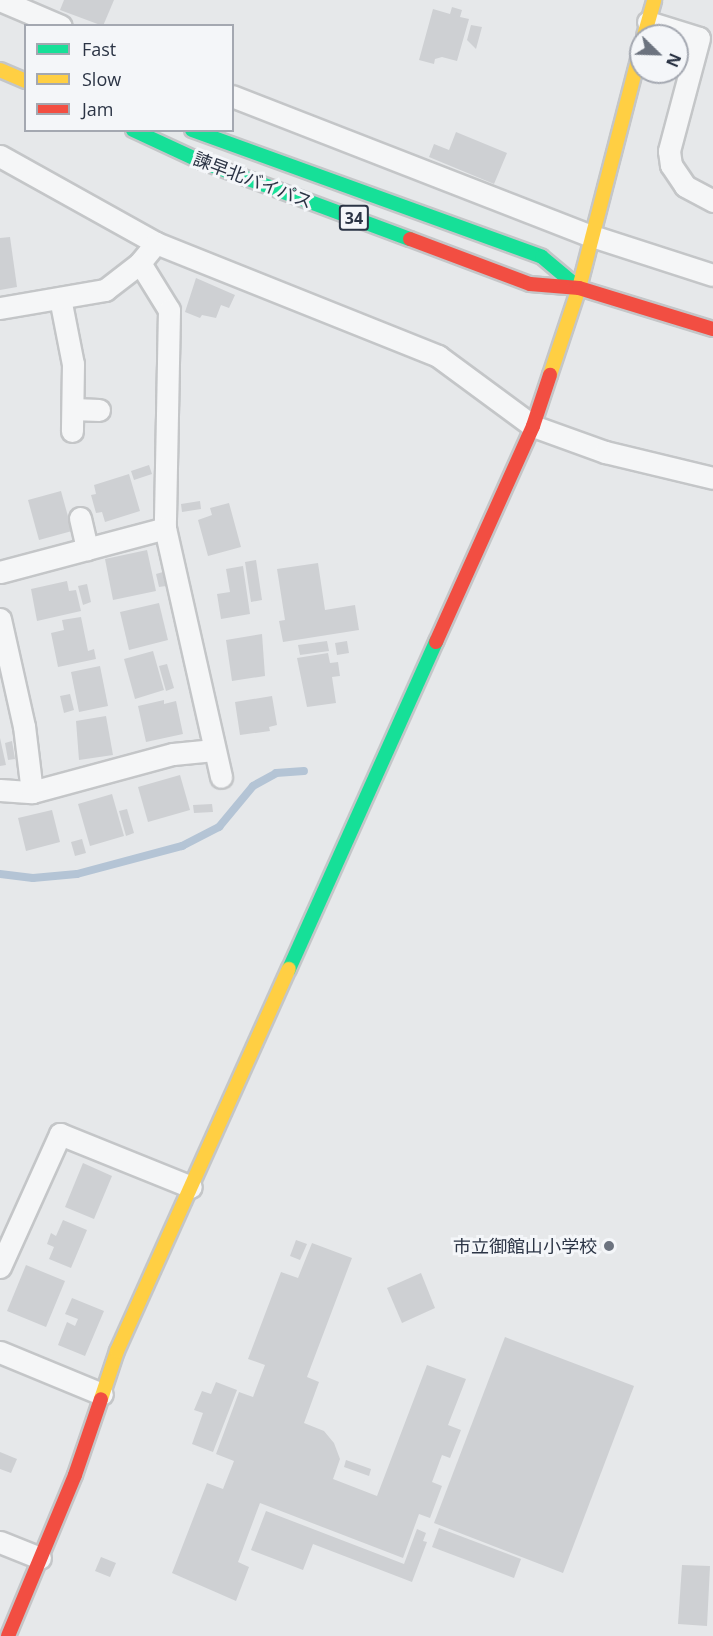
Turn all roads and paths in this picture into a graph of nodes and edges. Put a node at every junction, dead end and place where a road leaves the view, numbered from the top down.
1 (0, 0) edge
2 (654, 0) edge
3 (56, 24) edge
4 (647, 24) edge
5 (689, 36) edge
6 (0, 70) edge
7 (689, 76) edge
8 (24, 80) edge
9 (632, 84) edge
10 (687, 84) edge
11 (234, 97) edge
12 (137, 132) edge
13 (198, 132) edge
14 (0, 156) edge
15 (713, 201) edge
16 (592, 236) junction
17 (156, 243) junction
18 (140, 263) junction
19 (713, 275) edge
20 (579, 288) junction
21 (60, 298) junction
22 (0, 308) edge
23 (713, 329) edge
24 (73, 409) junction
25 (99, 410) dead end
26 (533, 426) junction
27 (72, 431) dead end
28 (713, 478) edge
29 (80, 518) dead end
30 (165, 528) junction
31 (87, 549) junction
32 (0, 572) edge
33 (0, 619) edge
34 (214, 750) junction
35 (221, 777) dead end
36 (0, 790) edge
37 (32, 792) junction
38 (191, 1186) junction
39 (0, 1267) edge
40 (0, 1352) edge
41 (102, 1394) junction
42 (0, 1542) edge
43 (40, 1558) junction
44 (8, 1636) edge

1 - 3 street
2 - 4 main road
5 - 7 street
6 - 8 main road
9 - 16 main road
10 - 15 street
11 - 16 street
12 - 20 main road, 諫早北バイパス / 34
13 - 20 main road, 諫早北バイパス / 34
14 - 17 street
16 - 19 street
16 - 20 main road
17 - 18 street
17 - 26 street
18 - 21 street
18 - 30 street
20 - 23 main road, 諫早北バイパス / 34
20 - 26 main road
21 - 22 street
21 - 24 street
24 - 25 street
24 - 27 street
26 - 28 street
26 - 38 main road
29 - 31 street
30 - 31 street
30 - 34 street
31 - 32 street
33 - 37 street
34 - 35 street
34 - 37 street
36 - 37 street
38 - 39 street
38 - 41 main road
40 - 41 street
41 - 43 main road
42 - 43 street
43 - 44 main road

